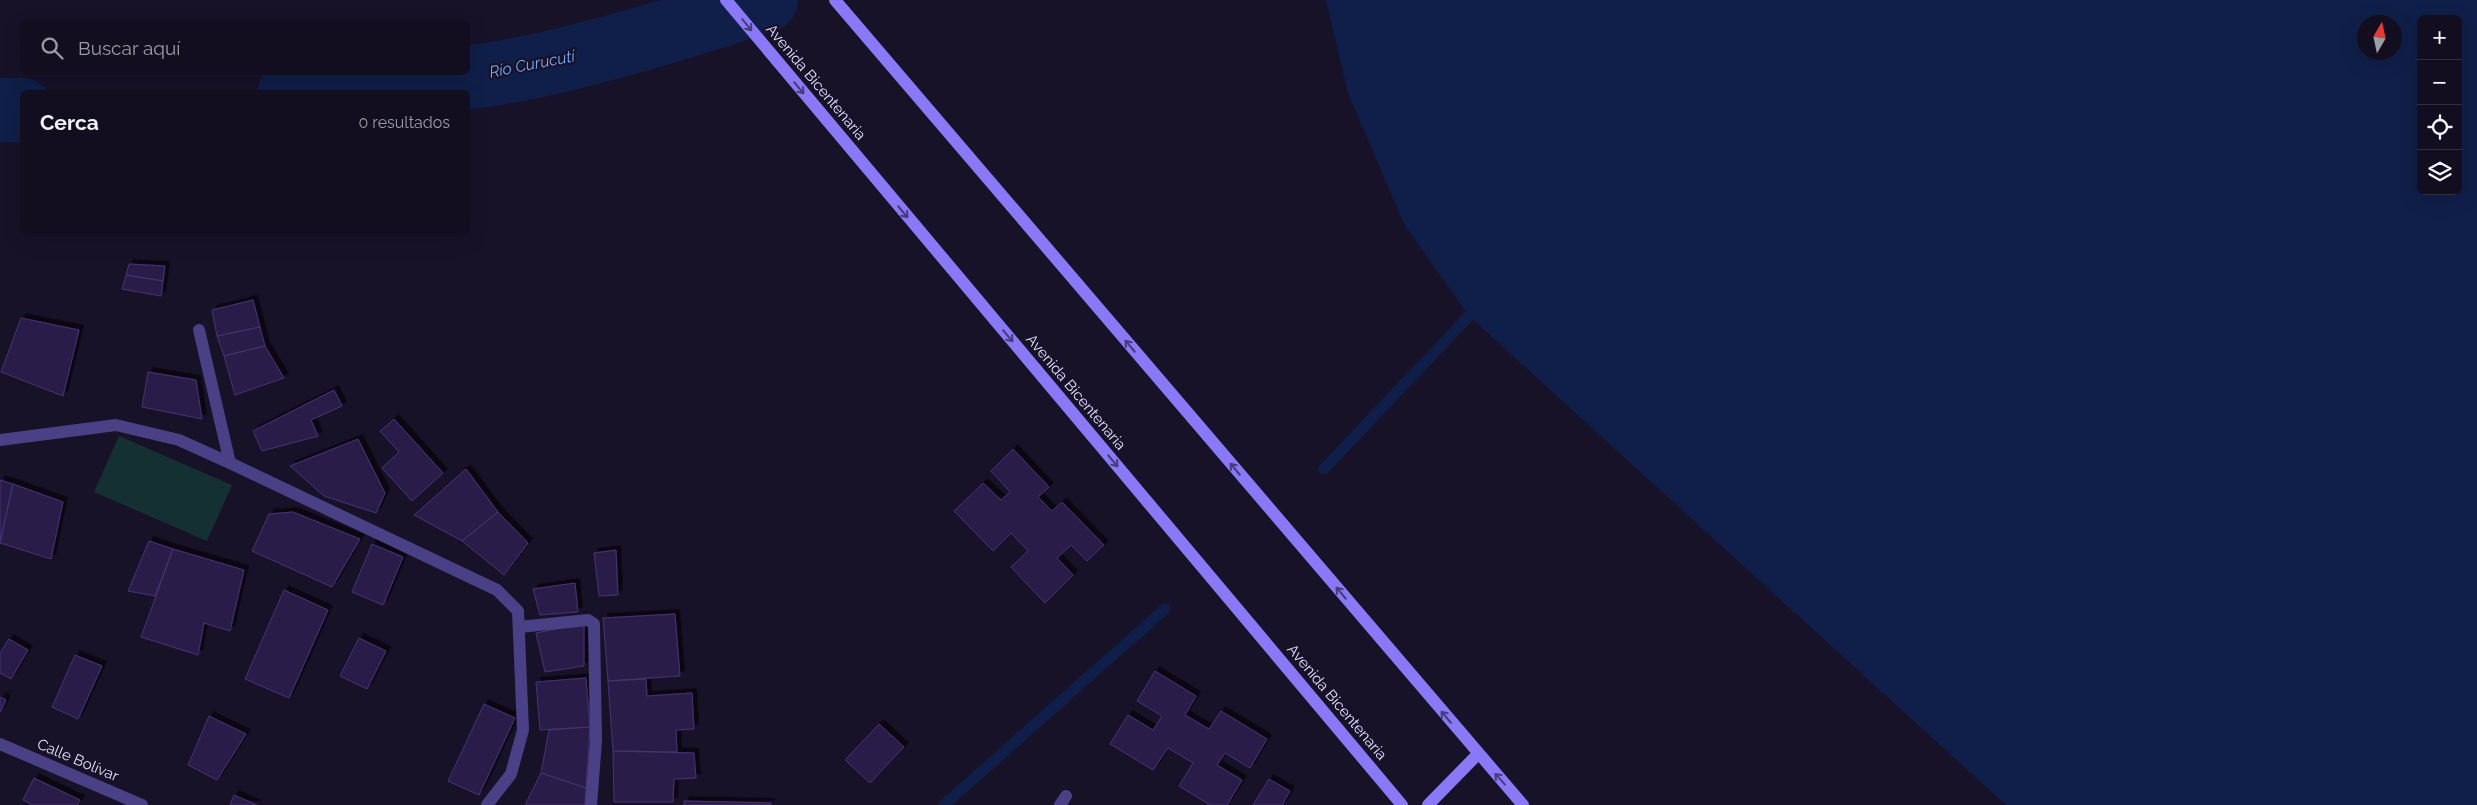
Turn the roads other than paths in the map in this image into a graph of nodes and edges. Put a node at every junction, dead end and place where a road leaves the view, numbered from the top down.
1 (726, 0) edge
2 (839, 5) edge
3 (199, 330) dead end
4 (0, 440) edge
5 (230, 463) junction
6 (520, 627) junction
7 (0, 744) edge
8 (1478, 754) junction
9 (142, 805) edge
10 (487, 805) edge
11 (591, 805) edge
12 (1402, 805) edge
13 (1428, 805) edge
14 (1523, 805) edge

1 -> 12 street, Avenida Bicentenaria
8 -> 2 street
3 - 5 street
4 - 5 street
5 - 6 street
6 - 10 street
6 - 11 street
7 - 9 street, Calle Bolívar
8 - 13 street
14 -> 8 street

